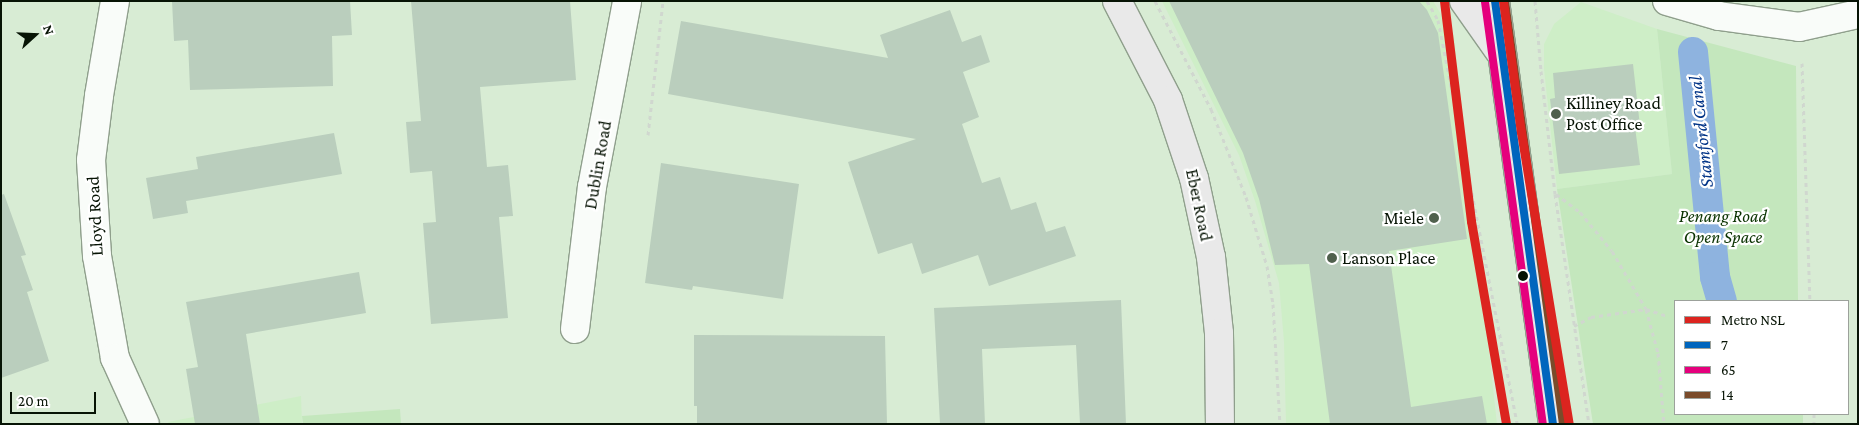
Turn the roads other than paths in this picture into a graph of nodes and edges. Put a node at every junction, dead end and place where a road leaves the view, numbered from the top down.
1 (115, 1) edge
2 (627, 1) edge
3 (1118, 1) edge
4 (1464, 1) edge
5 (1495, 1) edge
6 (1667, 1) edge
7 (1858, 14) edge
8 (1501, 53) junction
9 (575, 329) dead end
10 (145, 424) edge
11 (1220, 424) edge
12 (1553, 424) edge

1 - 10 street, Lloyd Road
2 - 9 street, Dublin Road
3 - 11 main road, Eber Road
4 - 8 main road
5 - 8 main road
6 - 7 street
8 - 12 main road

